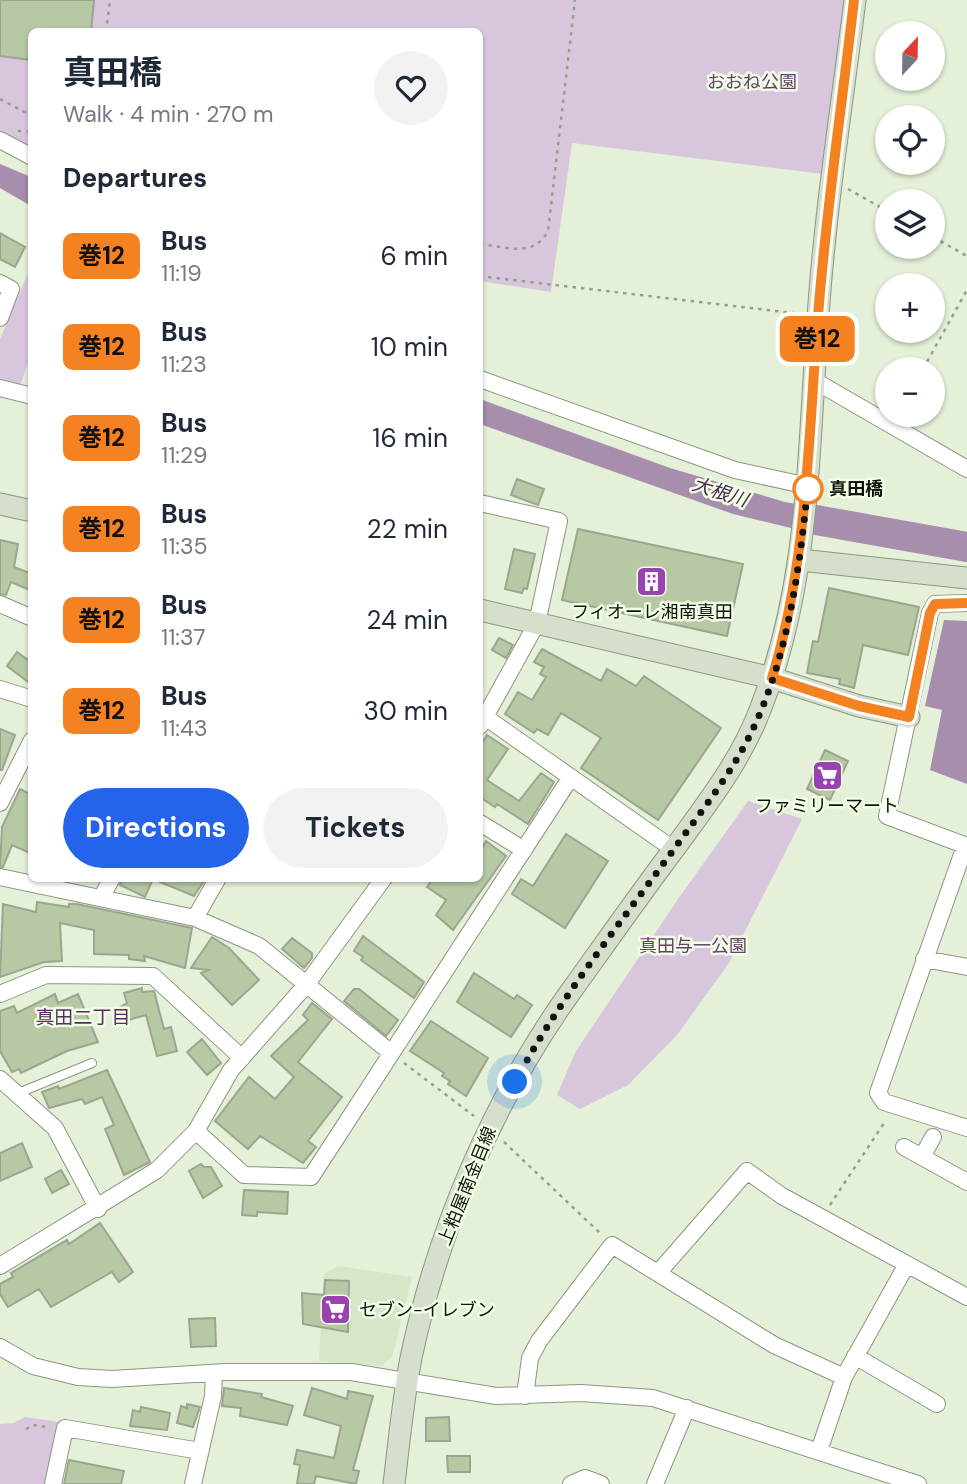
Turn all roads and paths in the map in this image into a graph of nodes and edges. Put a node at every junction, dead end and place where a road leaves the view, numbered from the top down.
1 (110, 0) edge
2 (575, 0) edge
3 (855, 0) edge
4 (106, 28) edge
5 (0, 99) edge
6 (28, 114) edge
7 (0, 140) edge
8 (28, 155) edge
9 (833, 180) junction
10 (875, 204) edge
11 (483, 244) edge
12 (945, 244) edge
13 (967, 256) edge
14 (488, 277) dead end
15 (0, 283) edge
16 (967, 290) edge
17 (818, 316) junction
18 (0, 318) edge
19 (930, 357) edge
20 (483, 380) edge
21 (815, 381) junction
22 (0, 388) edge
23 (28, 395) edge
24 (967, 469) edge
25 (808, 491) junction
26 (0, 504) edge
27 (483, 504) edge
28 (28, 510) edge
29 (801, 555) junction
30 (967, 578) edge
31 (967, 603) edge
32 (0, 604) edge
33 (483, 611) edge
34 (28, 616) edge
35 (537, 623) junction
36 (772, 678) junction
37 (0, 689) edge
38 (28, 698) edge
39 (909, 717) junction
40 (483, 720) edge
41 (483, 723) edge
42 (28, 745) edge
43 (7, 772) edge
44 (570, 777) junction
45 (0, 803) edge
46 (483, 825) edge
47 (966, 846) edge
48 (673, 849) junction
49 (524, 850) junction
50 (0, 877) edge
51 (109, 882) edge
52 (216, 882) edge
53 (381, 882) edge
54 (102, 898) junction
55 (195, 918) junction
56 (924, 959) junction
57 (967, 967) edge
58 (306, 985) junction
59 (0, 994) edge
60 (390, 1052) junction
61 (242, 1058) junction
62 (92, 1063) dead end
63 (416, 1072) dead end
64 (0, 1080) edge
65 (16, 1094) junction
66 (895, 1106) junction
67 (478, 1118) dead end
68 (967, 1128) edge
69 (196, 1131) junction
70 (933, 1137) dead end
71 (502, 1140) dead end
72 (904, 1147) dead end
73 (922, 1157) junction
74 (967, 1182) edge
75 (98, 1209) junction
76 (822, 1217) junction
77 (612, 1245) junction
78 (907, 1264) junction
79 (0, 1266) edge
80 (658, 1273) junction
81 (967, 1297) edge
82 (0, 1347) edge
83 (855, 1356) junction
84 (214, 1373) junction
85 (844, 1377) junction
86 (408, 1379) junction
87 (525, 1396) junction
88 (937, 1404) dead end
89 (687, 1408) junction
90 (58, 1428) dead end
91 (26, 1429) dead end
92 (200, 1451) junction
93 (819, 1451) junction
94 (53, 1484) edge
95 (193, 1484) edge
96 (394, 1484) edge
97 (571, 1484) edge
98 (601, 1484) edge
99 (655, 1484) edge
100 (918, 1484) edge

1 - 4 path
2 - 11 path
3 - 9 main road, 上粕屋南金目線
5 - 6 path
7 - 8 street
9 - 10 path
9 - 17 main road, 上粕屋南金目線
12 - 13 path
14 - 17 path
15 - 18 street
16 - 19 path
17 - 21 main road, 上粕屋南金目線
20 - 25 street
21 - 24 street
21 - 25 main road, 上粕屋南金目線
22 - 23 street
25 - 29 main road, 上粕屋南金目線
26 - 28 main road
27 - 35 street
29 - 30 main road
29 - 36 main road, 上粕屋南金目線
31 - 39 street
32 - 34 street
33 - 35 main road
35 - 36 main road
35 - 40 street
36 - 39 main road
36 - 48 main road, 上粕屋南金目線
37 - 38 street
39 - 47 street
41 - 44 street
42 - 43 street
43 - 45 street
44 - 48 street
44 - 49 street
46 - 49 street
47 - 56 street
48 - 86 main road, 上粕屋南金目線
49 - 60 street
50 - 54 street
51 - 54 street
52 - 55 street
53 - 58 street
54 - 55 street
55 - 58 street
56 - 57 street
56 - 66 street
58 - 60 street
58 - 61 street
59 - 61 street
60 - 69 street
61 - 69 street
62 - 65 lane
63 - 67 path
64 - 65 street
65 - 75 street
66 - 68 street
66 - 76 path
69 - 75 street
70 - 73 street
71 - 77 path
72 - 73 street
73 - 74 street
75 - 79 street
76 - 78 street
76 - 80 street
77 - 80 street
77 - 87 street
78 - 81 street
78 - 83 street
80 - 85 street
82 - 84 street
83 - 85 street
83 - 88 street
84 - 86 street
84 - 92 street
85 - 93 street
86 - 87 street
86 - 96 main road, 上粕屋南金目線
87 - 89 street
89 - 93 street
89 - 99 street
90 - 91 path
92 - 94 street
92 - 95 street
93 - 100 street
97 - 98 street

